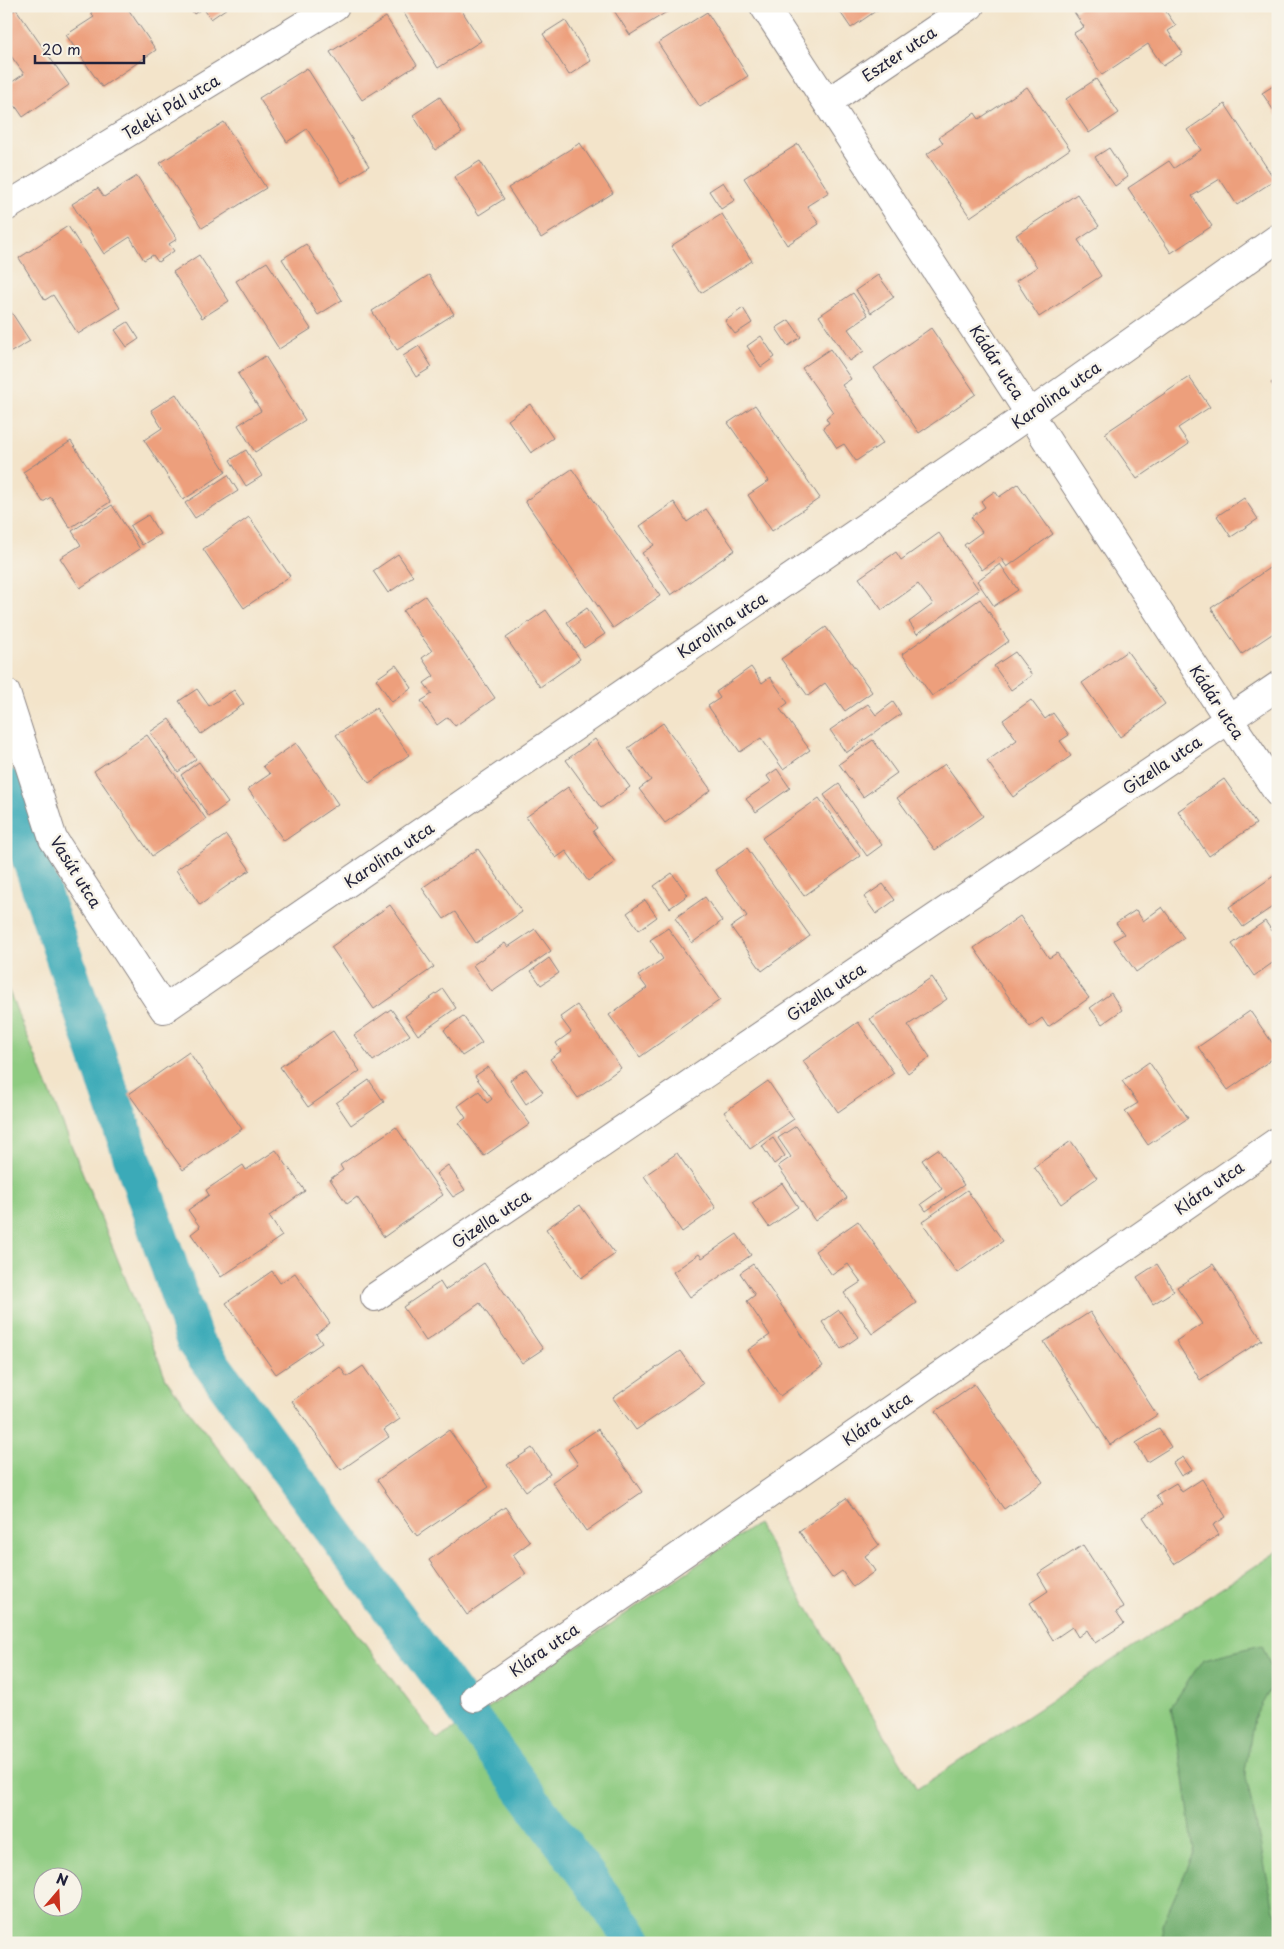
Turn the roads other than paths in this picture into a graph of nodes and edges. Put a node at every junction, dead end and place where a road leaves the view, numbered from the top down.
1 (335, 6) edge
2 (764, 6) edge
3 (970, 6) edge
4 (828, 102) junction
5 (6, 207) edge
6 (1278, 238) edge
7 (1031, 413) junction
8 (1278, 686) edge
9 (6, 693) edge
10 (1229, 720) junction
11 (1278, 793) edge
12 (164, 1009) joint
13 (1278, 1141) edge
14 (375, 1298) dead end
15 (476, 1698) dead end

1 - 5 street, Teleki Pál utca
2 - 4 street, Kádár utca
3 - 4 street, Eszter utca
4 - 7 street, Kádár utca
6 - 7 street, Karolina utca
7 - 10 street, Kádár utca
7 - 12 street, Karolina utca
8 - 10 street, Gizella utca
9 - 12 street, Vasút utca
10 - 11 street, Kádár utca
10 - 14 street, Gizella utca
13 - 15 street, Klára utca

